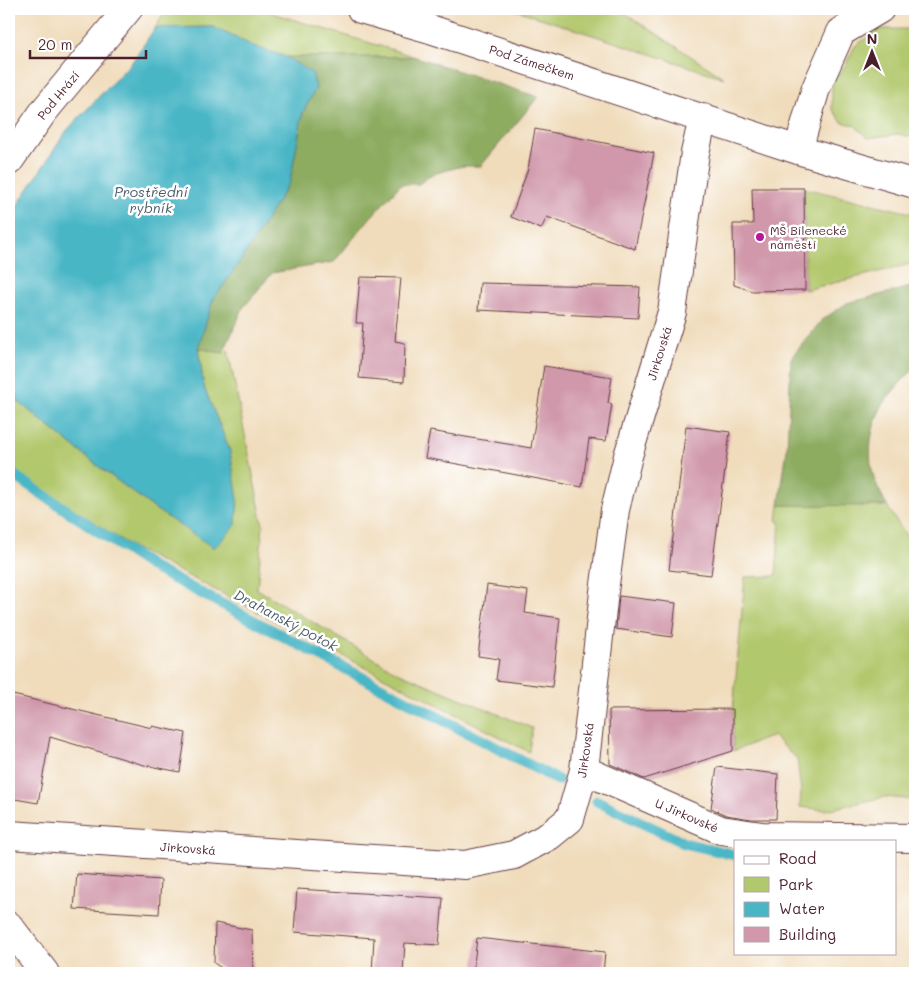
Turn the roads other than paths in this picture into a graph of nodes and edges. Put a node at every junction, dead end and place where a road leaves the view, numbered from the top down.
1 (128, 9) edge
2 (361, 9) edge
3 (880, 9) edge
4 (703, 118) junction
5 (798, 150) junction
6 (9, 161) edge
7 (915, 184) edge
8 (584, 770) junction
9 (9, 836) edge
10 (762, 838) edge
11 (915, 838) edge
12 (9, 926) edge
13 (45, 973) edge

1 - 6 street, Pod Hrází
2 - 4 street, Pod Zámečkem
3 - 5 street
4 - 5 street, Pod Zámečkem
4 - 8 street, Jirkovská
5 - 7 street, Pod Zámečkem
8 - 9 street, Jirkovská
8 - 10 street, U Jirkovské
10 - 11 street, U Jirkovské
12 - 13 street

